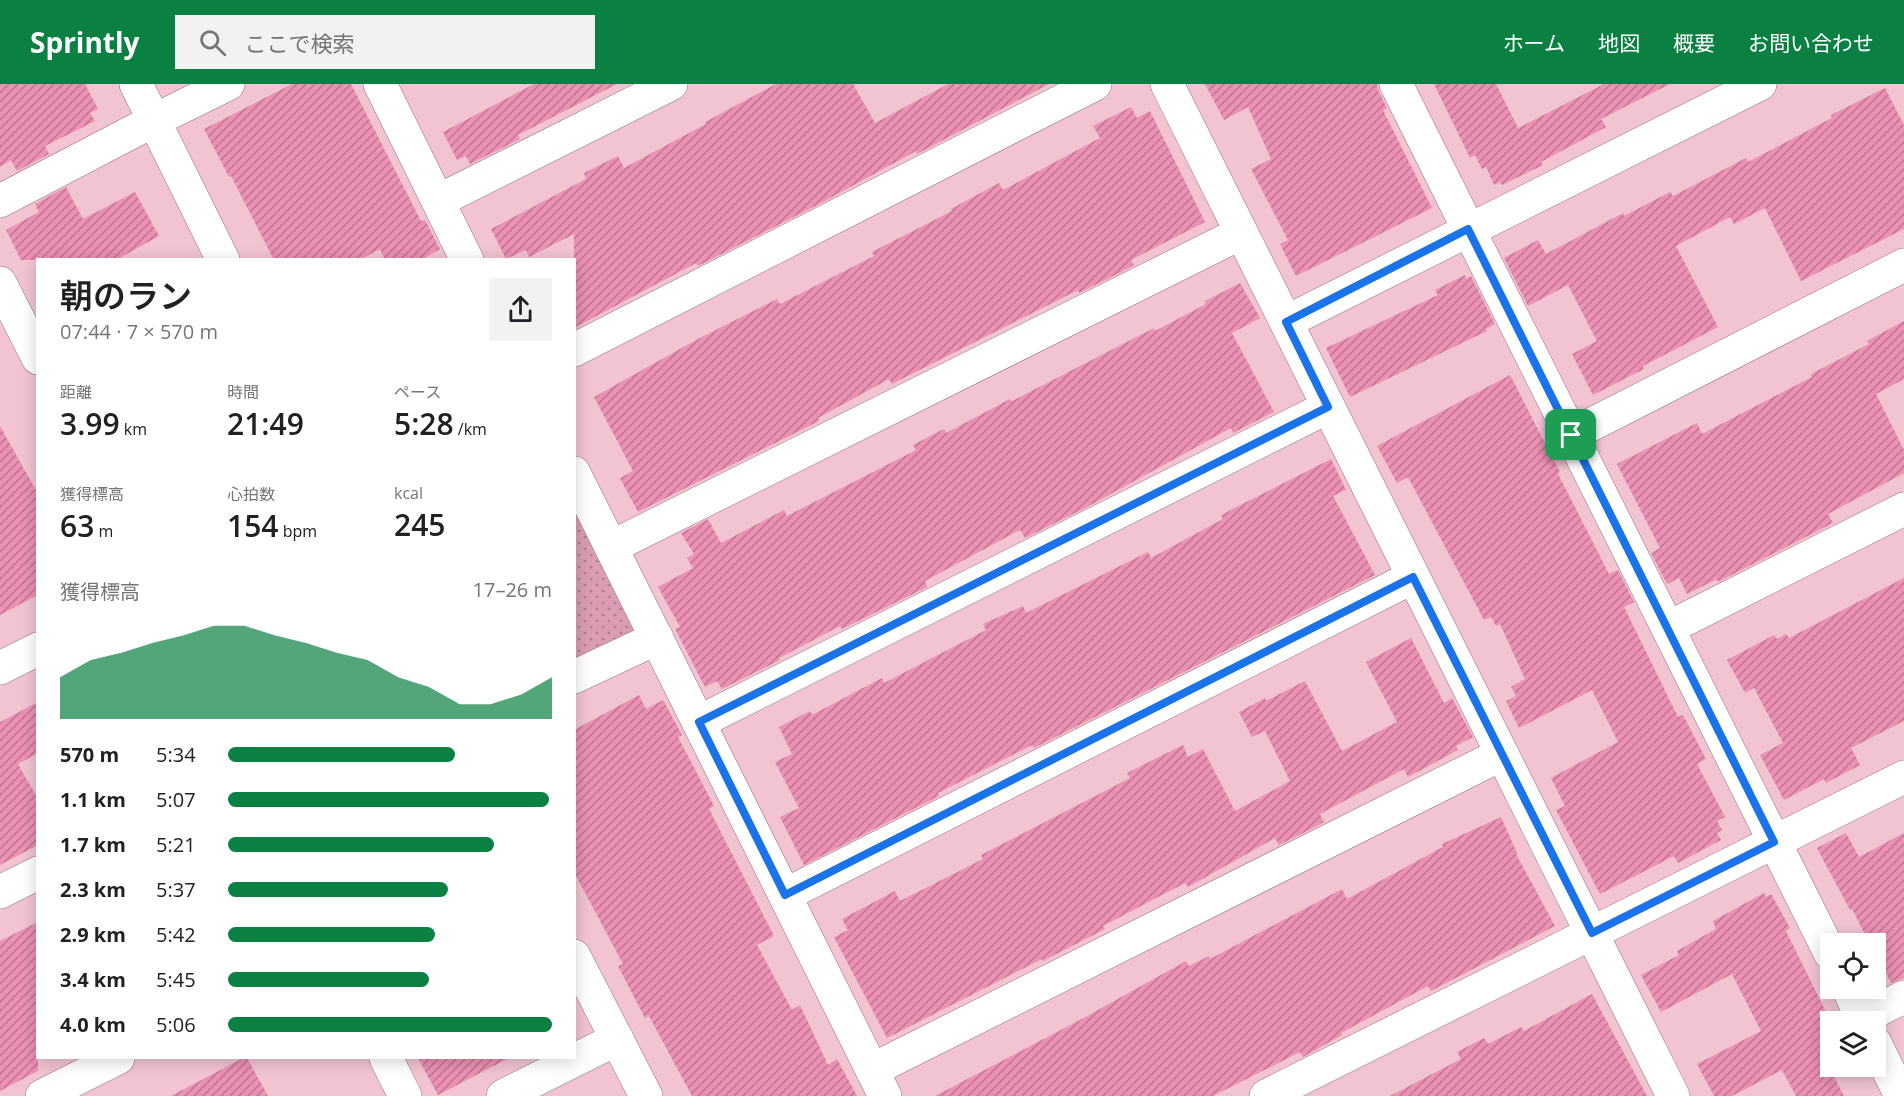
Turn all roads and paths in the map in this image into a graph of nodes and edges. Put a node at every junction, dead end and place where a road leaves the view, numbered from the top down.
1 (136, 84) edge
2 (228, 84) edge
3 (380, 84) edge
4 (671, 84) edge
5 (1095, 84) edge
6 (1167, 84) edge
7 (1396, 84) edge
8 (1760, 84) edge
9 (153, 121) junction
10 (0, 201) edge
11 (438, 201) junction
12 (1468, 229) junction
13 (1241, 233) junction
14 (222, 258) edge
15 (466, 258) edge
16 (1904, 265) edge
17 (0, 283) edge
18 (1286, 322) junction
19 (576, 349) edge
20 (36, 354) edge
21 (1328, 407) junction
22 (1571, 435) junction
23 (576, 477) edge
24 (1904, 509) edge
25 (611, 547) junction
26 (1413, 577) junction
27 (1668, 628) junction
28 (657, 639) junction
29 (36, 650) edge
30 (0, 668) edge
31 (576, 676) edge
32 (699, 722) junction
33 (1502, 754) junction
34 (1904, 777) edge
35 (1774, 842) junction
36 (36, 874) edge
37 (0, 892) edge
38 (785, 895) junction
39 (1592, 933) junction
40 (1820, 933) edge
41 (576, 960) edge
42 (1904, 997) edge
43 (1886, 1012) edge
44 (617, 1039) junction
45 (116, 1059) edge
46 (386, 1059) edge
47 (1886, 1066) edge
48 (879, 1083) edge
49 (42, 1096) edge
50 (405, 1096) edge
51 (503, 1096) edge
52 (646, 1096) edge
53 (1266, 1096) edge
54 (1673, 1096) edge
55 (1901, 1096) edge

1 - 9 street
2 - 9 street
3 - 11 street
4 - 11 street
5 - 19 street
6 - 13 street
7 - 12 street
8 - 12 street
9 - 10 street
9 - 14 street
11 - 15 street
12 - 18 street
12 - 22 street
13 - 18 street
13 - 25 street
16 - 22 street
17 - 20 street
18 - 21 street
21 - 26 street
21 - 32 street
22 - 27 street
23 - 25 street
24 - 27 street
25 - 28 street
26 - 33 street
26 - 38 street
27 - 35 street
28 - 31 street
28 - 32 street
29 - 30 street
32 - 38 street
33 - 39 street
33 - 48 street
34 - 35 street
35 - 39 street
35 - 40 street
36 - 37 street
38 - 48 street
39 - 53 street
39 - 54 street
41 - 44 street
42 - 43 street
44 - 51 street
44 - 52 street
45 - 49 street
46 - 50 street
47 - 55 street

